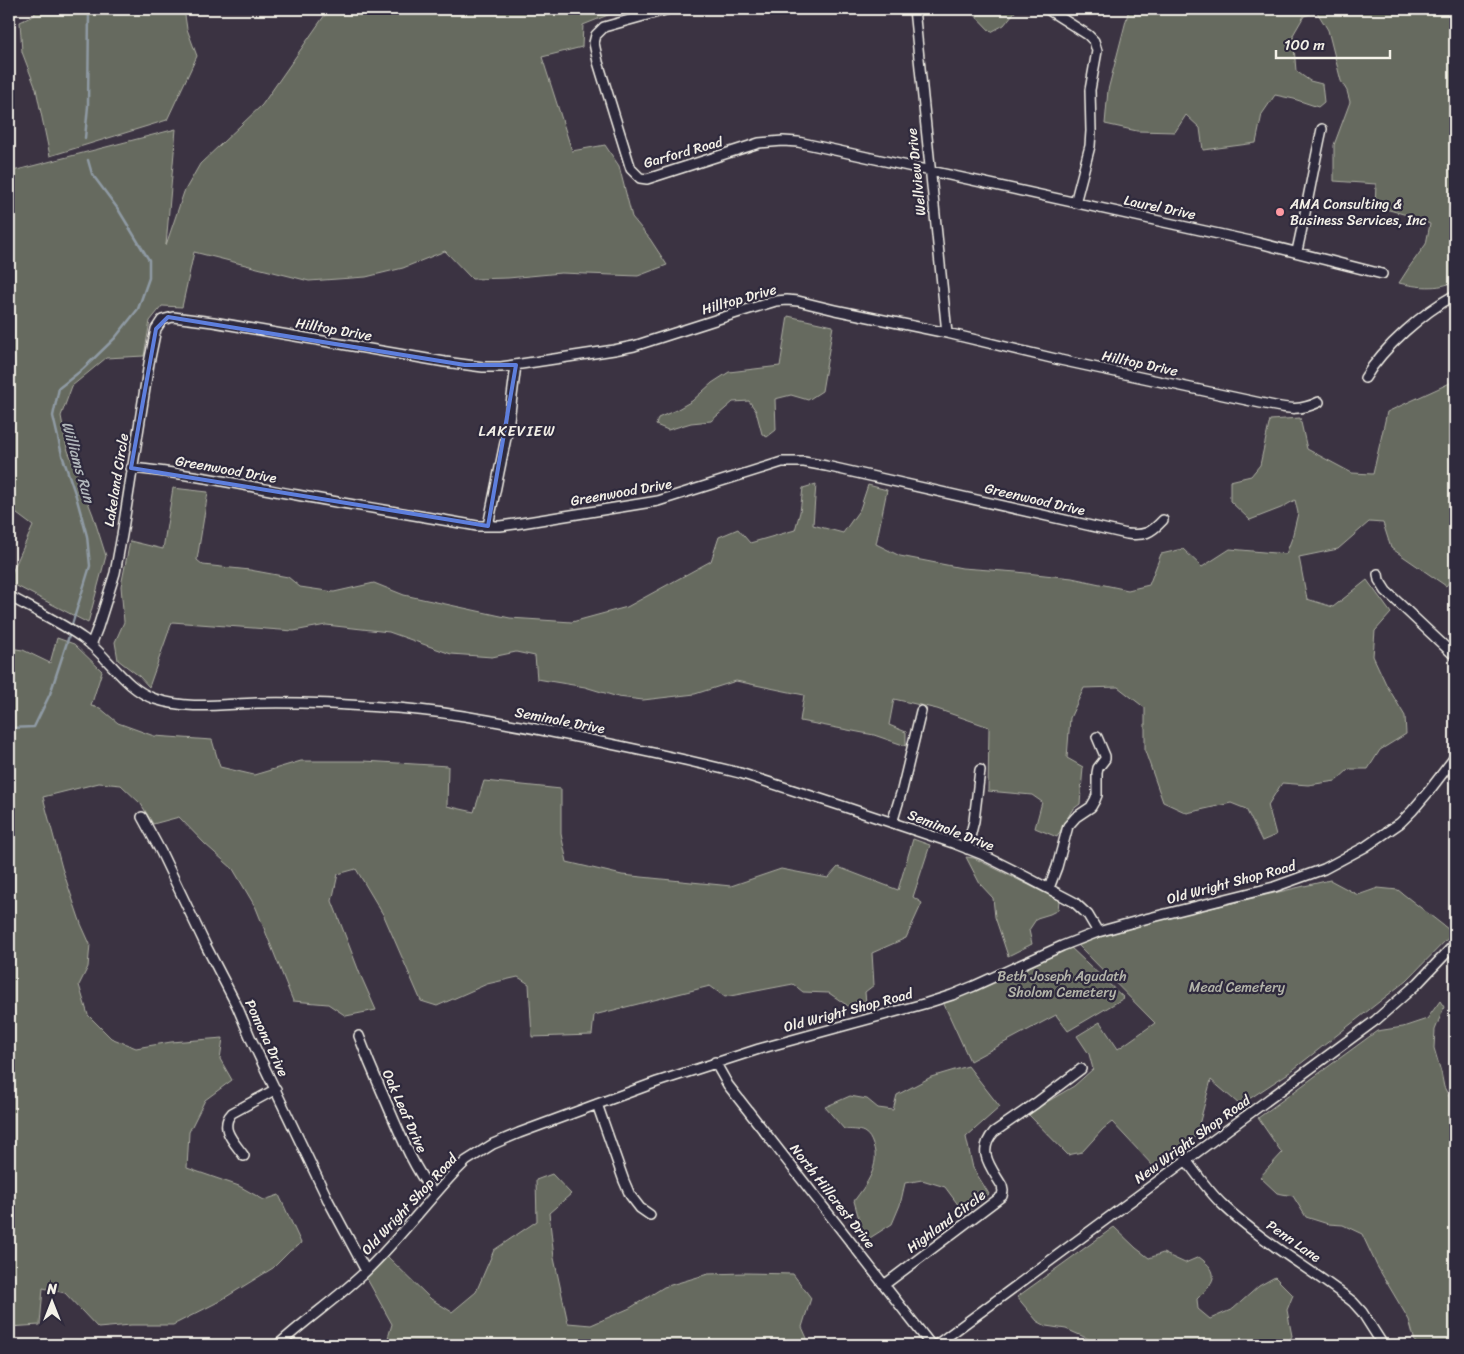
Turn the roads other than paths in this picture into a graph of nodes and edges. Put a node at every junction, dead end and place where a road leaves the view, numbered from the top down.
1 (669, 9) edge
2 (914, 9) edge
3 (1047, 9) edge
4 (1322, 129) dead end
5 (930, 171) junction
6 (1075, 203) junction
7 (1297, 251) junction
8 (1382, 274) dead end
9 (1455, 295) edge
10 (162, 320) joint
11 (947, 333) junction
12 (516, 365) junction
13 (1365, 378) dead end
14 (1319, 402) dead end
15 (132, 468) junction
16 (1163, 520) dead end
17 (488, 526) junction
18 (1378, 574) dead end
19 (9, 596) edge
20 (91, 645) junction
21 (1455, 656) edge
22 (921, 711) dead end
23 (1097, 737) dead end
24 (1455, 757) edge
25 (980, 770) dead end
26 (142, 817) dead end
27 (892, 823) junction
28 (967, 849) junction
29 (1049, 888) junction
30 (1098, 932) junction
31 (1455, 944) edge
32 (360, 1036) dead end
33 (715, 1062) junction
34 (1081, 1069) dead end
35 (276, 1089) junction
36 (597, 1104) junction
37 (244, 1156) dead end
38 (1186, 1160) junction
39 (434, 1194) junction
40 (650, 1214) dead end
41 (366, 1271) junction
42 (884, 1285) junction
43 (278, 1345) edge
44 (931, 1345) edge
45 (936, 1345) edge
46 (1383, 1345) edge

1 - 5 street, Garford Road
2 - 5 street, Wellview Drive
3 - 6 street
4 - 7 street
5 - 6 street, Laurel Drive
5 - 11 street, Wellview Drive
6 - 7 street, Laurel Drive
7 - 8 street, Laurel Drive
9 - 13 street
10 - 12 street, Hilltop Drive
10 - 15 street, Lakeland Circle
11 - 12 street, Hilltop Drive
11 - 14 street, Hilltop Drive
12 - 17 street
15 - 17 street, Greenwood Drive
15 - 20 street, Lakeland Circle
16 - 17 street, Greenwood Drive
18 - 21 street
19 - 20 street, Seminole Drive
20 - 27 street, Seminole Drive
22 - 27 street
23 - 29 street
24 - 30 street, Old Wright Shop Road
25 - 28 street
26 - 35 street, Pomona Drive
27 - 28 street, Seminole Drive
28 - 29 street, Seminole Drive
29 - 30 street, Seminole Drive
30 - 33 street, Old Wright Shop Road
31 - 38 street, New Wright Shop Road
32 - 39 street, Oak Leaf Drive
33 - 36 street, Old Wright Shop Road
33 - 42 street, North Hillcrest Drive
34 - 42 street, Highland Circle
35 - 37 street
35 - 41 street, Pomona Drive
36 - 39 street, Old Wright Shop Road
36 - 40 street
38 - 45 street, New Wright Shop Road
38 - 46 street, Penn Lane
39 - 41 street, Old Wright Shop Road
41 - 43 street, Old Wright Shop Road
42 - 44 street, North Hillcrest Drive

